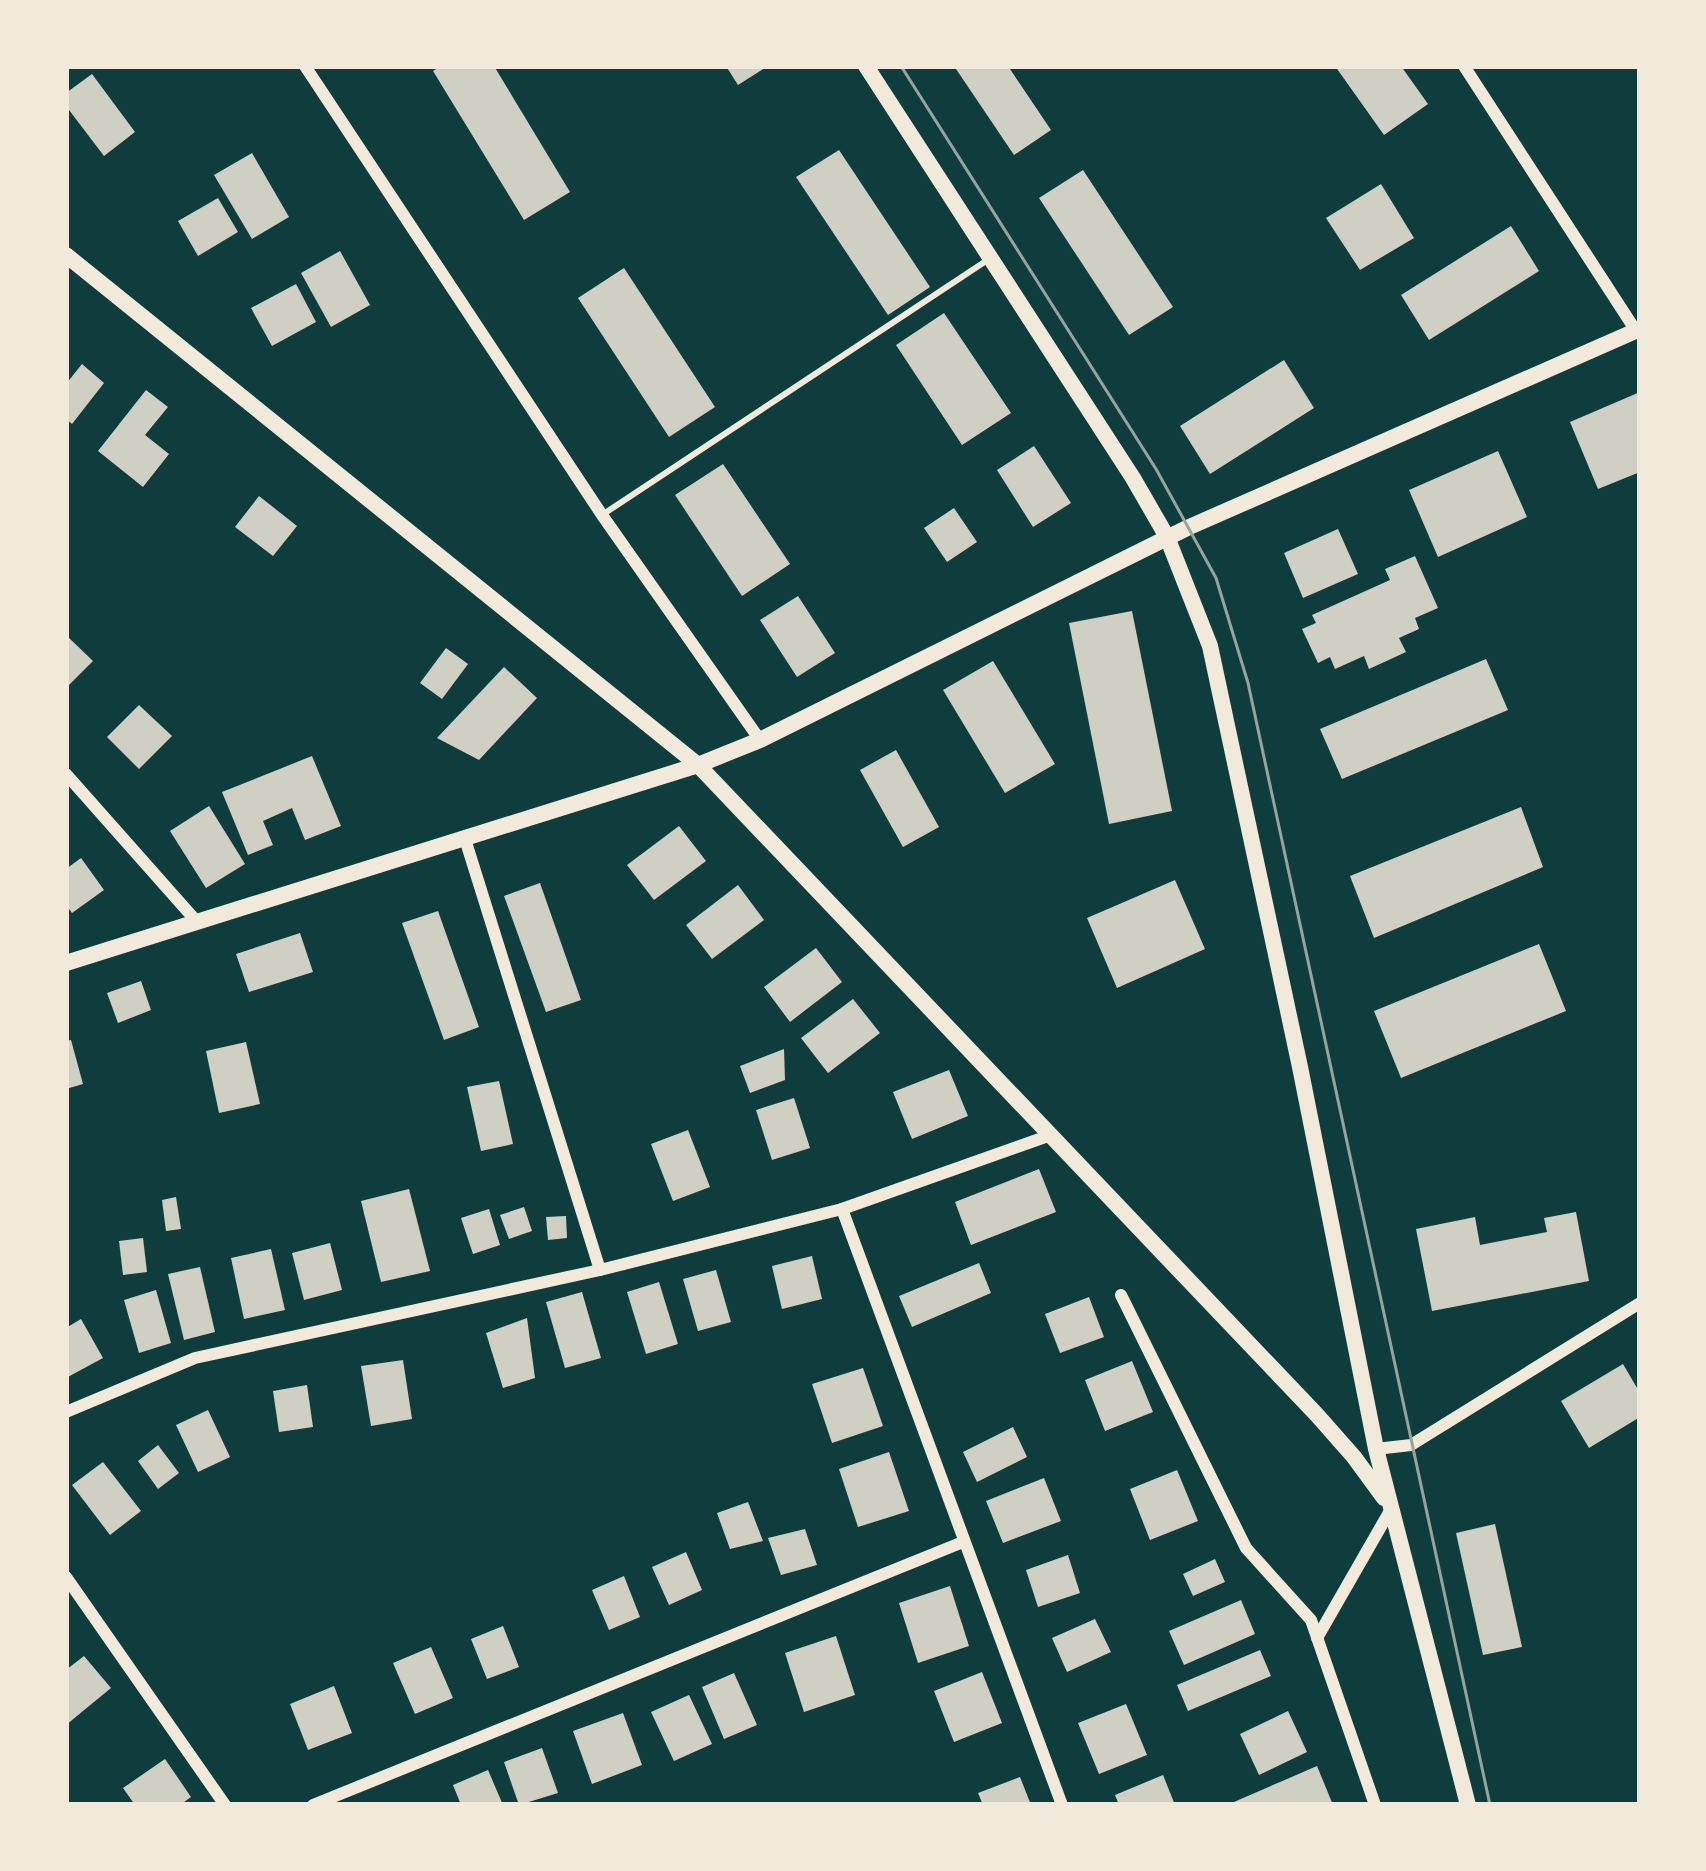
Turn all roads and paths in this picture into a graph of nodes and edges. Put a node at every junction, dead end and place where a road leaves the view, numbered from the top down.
1 (305, 66) edge
2 (866, 66) edge
3 (1464, 66) edge
4 (66, 255) edge
5 (989, 259) junction
6 (1638, 330) edge
7 (602, 515) junction
8 (1167, 538) junction
9 (760, 740) junction
10 (698, 765) junction
11 (66, 774) edge
12 (465, 839) junction
13 (198, 922) junction
14 (66, 963) edge
15 (1048, 1136) junction
16 (842, 1209) junction
17 (600, 1270) junction
18 (1121, 1294) dead end
19 (1640, 1304) edge
20 (66, 1412) edge
21 (1376, 1449) junction
22 (1391, 1509) junction
23 (963, 1542) junction
24 (66, 1577) edge
25 (1317, 1638) junction
26 (225, 1805) edge
27 (313, 1805) edge
28 (1062, 1805) edge
29 (1376, 1805) edge
30 (1468, 1805) edge

1 - 7 street
2 - 5 street
3 - 6 street
4 - 10 street
5 - 7 lane
5 - 8 street
6 - 8 street
7 - 9 street
8 - 9 street
8 - 21 street
9 - 10 street
10 - 12 street
10 - 15 street
11 - 13 street
12 - 13 street
12 - 17 street
13 - 14 street
15 - 16 street
15 - 22 street
16 - 17 street
16 - 23 street
17 - 20 street
18 - 25 street
19 - 21 street
21 - 22 street
22 - 25 street
22 - 30 street
23 - 27 street
23 - 28 street
24 - 26 street
25 - 29 street

